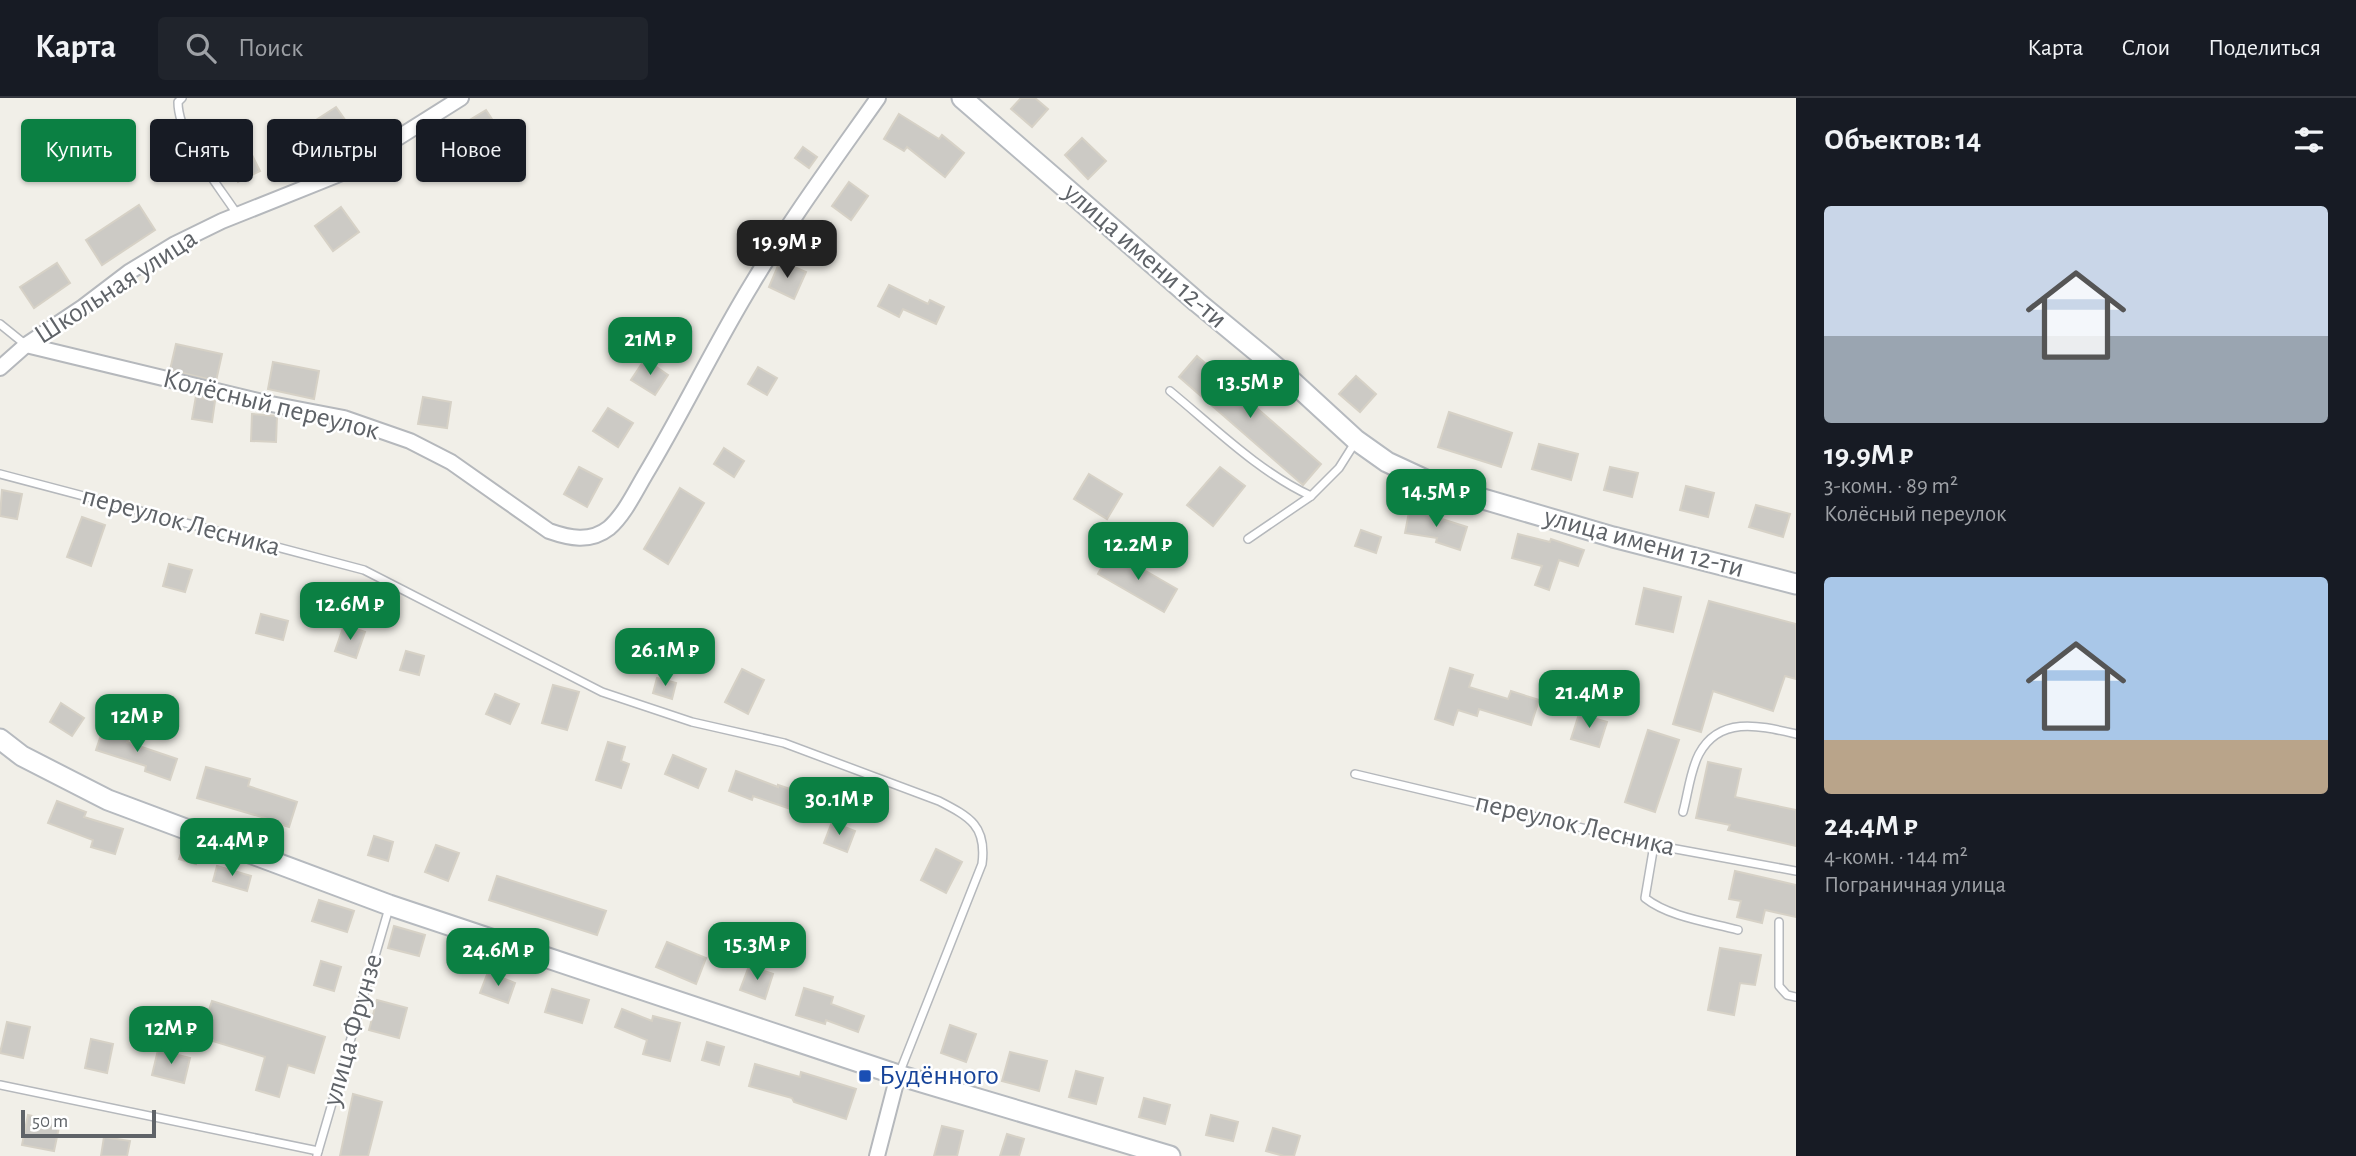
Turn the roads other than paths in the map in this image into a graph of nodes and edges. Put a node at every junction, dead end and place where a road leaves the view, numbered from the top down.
1 (182, 98) edge
2 (461, 98) edge
3 (878, 98) edge
4 (962, 98) edge
5 (237, 215) junction
6 (0, 324) edge
7 (26, 345) junction
8 (0, 369) edge
9 (1170, 391) dead end
10 (1356, 440) junction
11 (0, 474) edge
12 (1311, 496) junction
13 (1248, 539) dead end
14 (1796, 584) edge
15 (1796, 734) edge
16 (0, 740) edge
17 (1355, 774) dead end
18 (1683, 812) dead end
19 (1654, 845) junction
20 (1796, 871) edge
21 (389, 905) junction
22 (1779, 922) dead end
23 (1738, 930) dead end
24 (1796, 997) edge
25 (898, 1074) junction
26 (0, 1085) edge
27 (317, 1154) edge
28 (877, 1156) edge
29 (1170, 1156) edge

1 - 5 lane
2 - 5 street, Школьная улица
3 - 7 street, Колёсный переулок
4 - 10 street, улица имени 12-ти
5 - 7 street, Школьная улица
6 - 7 lane
7 - 8 street, Школьная улица
9 - 12 lane
10 - 12 lane
10 - 14 street, улица имени 12-ти
11 - 25 lane, переулок Лесника
12 - 13 lane
15 - 18 lane
16 - 21 street
17 - 19 lane, переулок Лесника
19 - 20 lane, переулок Лесника
19 - 23 lane
21 - 25 street
21 - 27 lane, улица Фрунзе
22 - 24 lane
25 - 28 street
25 - 29 street
26 - 27 lane

